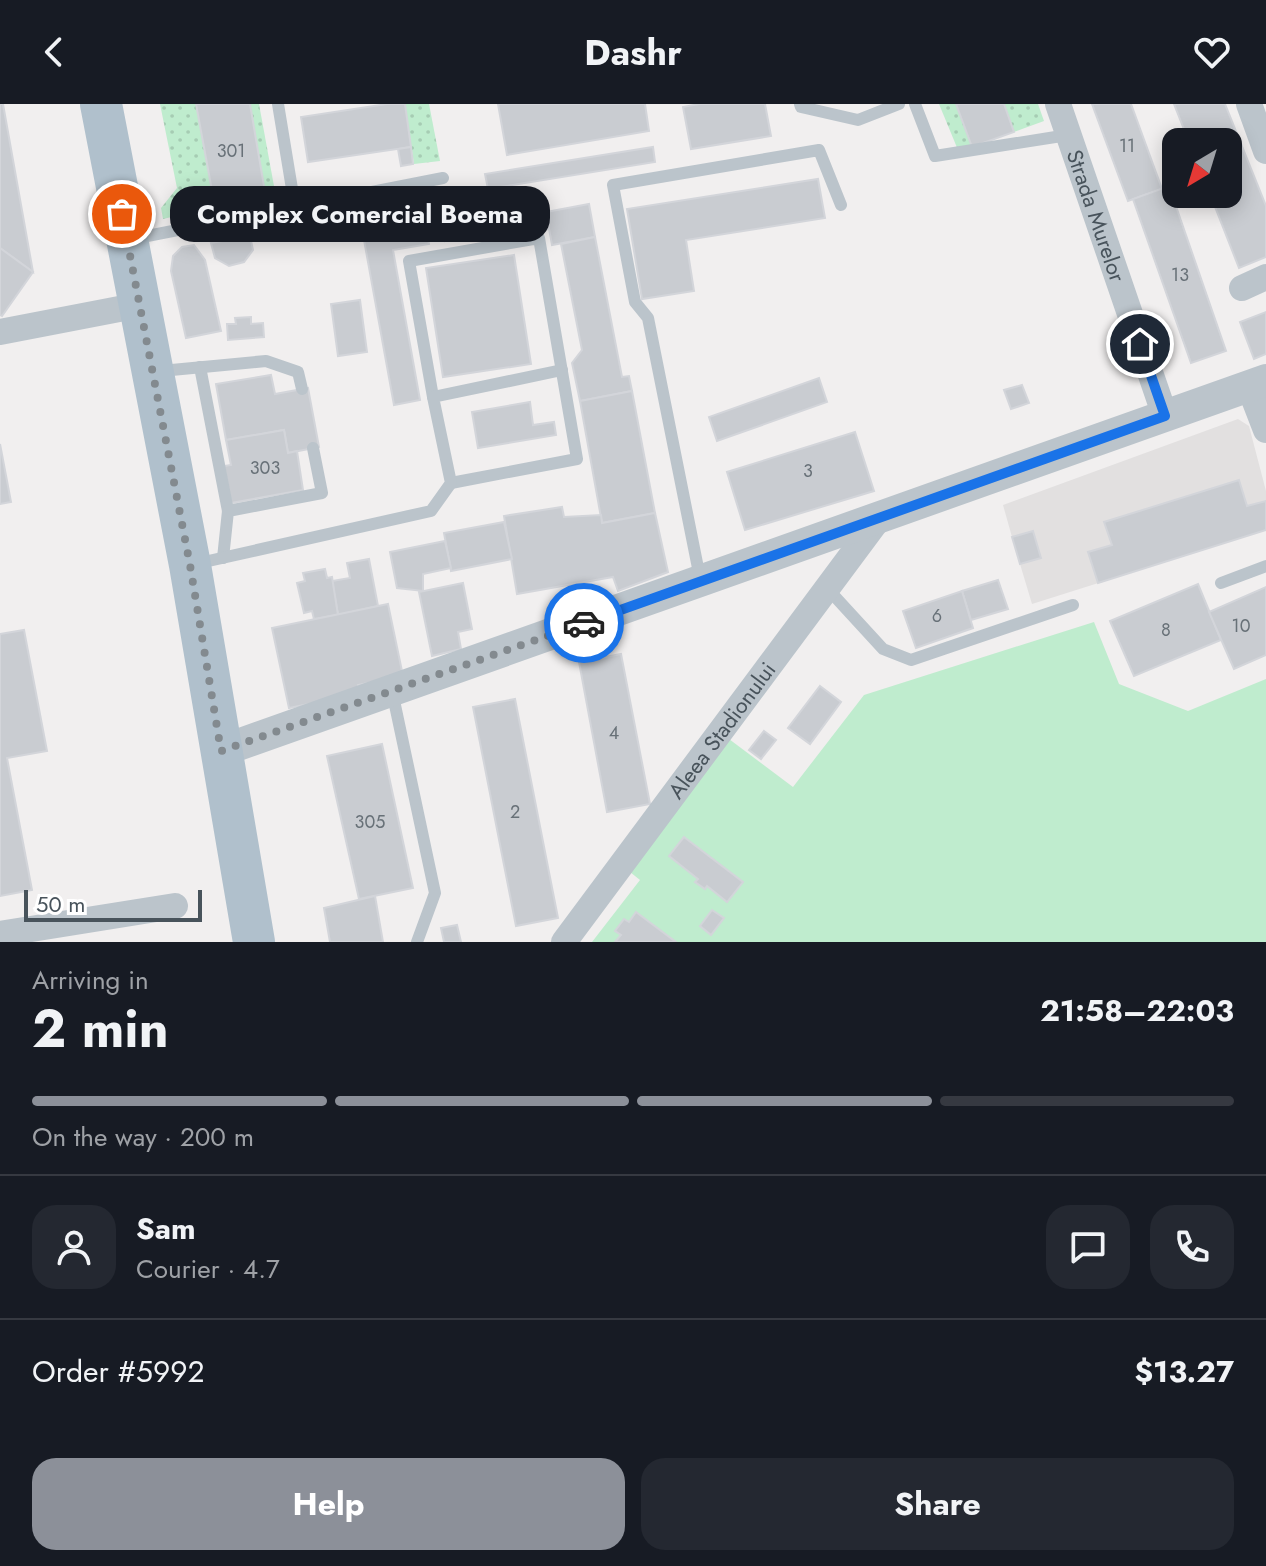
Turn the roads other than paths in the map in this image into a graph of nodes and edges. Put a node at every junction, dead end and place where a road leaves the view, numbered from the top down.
1 (101, 104) edge
2 (278, 104) edge
3 (800, 104) edge
4 (899, 104) edge
5 (915, 104) edge
6 (1058, 104) edge
7 (1249, 104) edge
8 (1068, 135) junction
9 (1266, 151) edge
10 (443, 178) dead end
11 (841, 205) dead end
12 (295, 207) junction
13 (127, 240) junction
14 (1266, 277) edge
15 (1242, 288) dead end
16 (140, 305) junction
17 (0, 332) edge
18 (200, 367) junction
19 (562, 370) junction
20 (153, 371) junction
21 (1258, 383) edge
22 (302, 389) dead end
23 (433, 397) junction
24 (1165, 416) junction
25 (1266, 430) edge
26 (313, 448) dead end
27 (451, 483) junction
28 (228, 511) junction
29 (880, 517) junction
30 (206, 561) junction
31 (1266, 566) edge
32 (701, 581) junction
33 (1221, 583) dead end
34 (827, 588) junction
35 (1073, 605) dead end
36 (392, 691) junction
37 (221, 751) junction
38 (175, 906) dead end
39 (0, 934) edge
40 (254, 942) edge
41 (417, 942) edge
42 (564, 942) edge

1 - 13 main road
2 - 12 lane
3 - 4 lane
5 - 8 lane
6 - 8 street, Strada Murelor
7 - 9 street
8 - 24 street, Strada Murelor
10 - 12 lane
11 - 32 lane
12 - 13 lane
13 - 16 main road
14 - 15 street
16 - 17 street
16 - 20 main road
18 - 20 lane
18 - 22 lane
18 - 28 lane
19 - 23 lane
19 - 23 lane
19 - 27 lane
20 - 30 main road
21 - 24 street
21 - 25 street
23 - 27 lane
24 - 29 street
26 - 28 lane
27 - 30 lane
28 - 30 lane
29 - 32 street
29 - 34 street, Aleea Stadionului
30 - 37 main road
31 - 33 lane
32 - 36 street
34 - 35 lane
34 - 42 street, Aleea Stadionului
36 - 37 street
36 - 41 lane
37 - 40 main road
38 - 39 street

